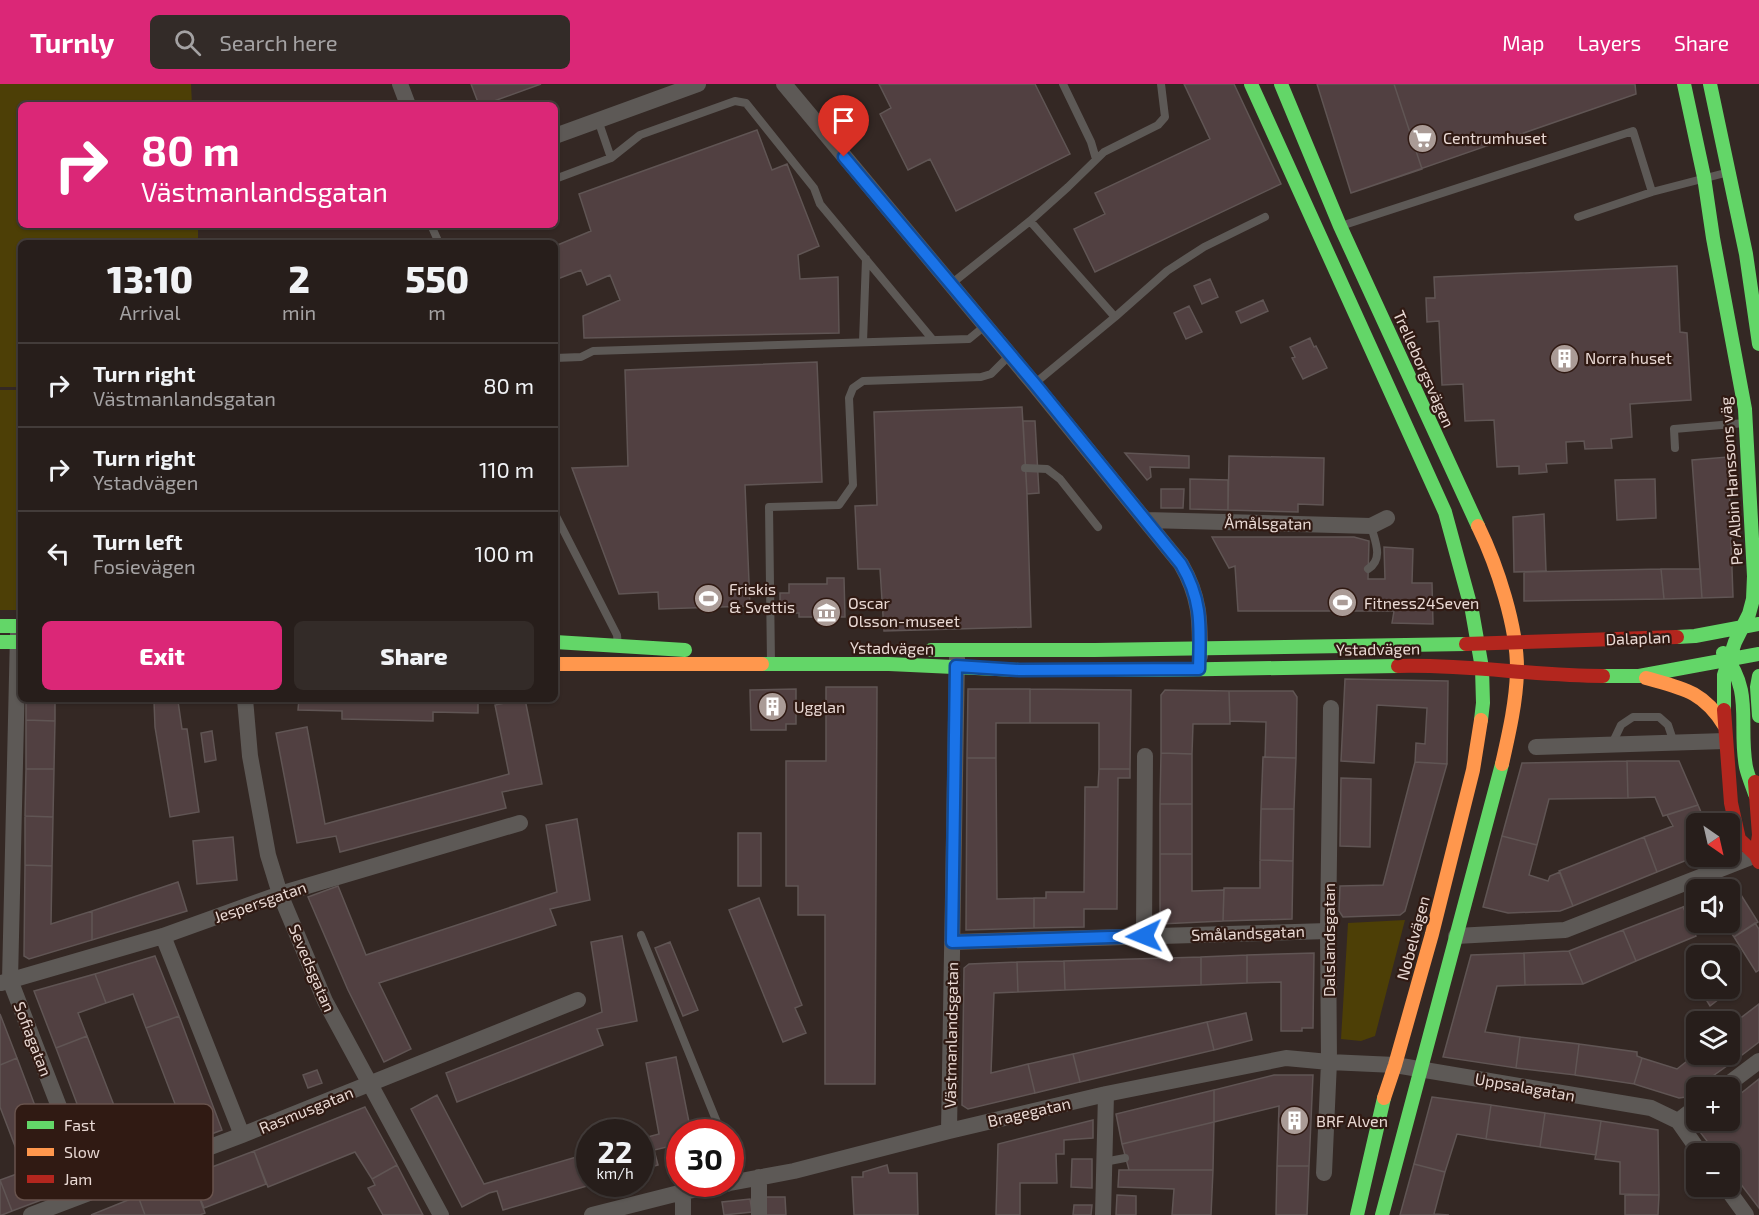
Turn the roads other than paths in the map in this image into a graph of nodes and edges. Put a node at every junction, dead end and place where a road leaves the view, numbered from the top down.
1 (400, 84) edge
2 (698, 84) edge
3 (784, 84) edge
4 (1063, 84) edge
5 (1161, 84) edge
6 (1251, 84) edge
7 (1281, 84) edge
8 (1684, 84) edge
9 (1710, 84) edge
10 (407, 102) edge
11 (598, 120) junction
12 (558, 135) edge
13 (611, 158) junction
14 (1096, 159) junction
15 (1729, 172) junction
16 (558, 177) edge
17 (1704, 177) junction
18 (1652, 192) junction
19 (1265, 217) dead end
20 (1578, 218) dead end
21 (1030, 221) junction
22 (1340, 226) junction
23 (866, 259) junction
24 (951, 284) junction
25 (1115, 317) junction
26 (986, 326) junction
27 (933, 340) junction
28 (863, 342) junction
29 (1759, 344) edge
30 (1010, 355) junction
31 (558, 358) edge
32 (1035, 384) junction
33 (1746, 423) junction
34 (1675, 448) dead end
35 (1025, 468) dead end
36 (1387, 518) dead end
37 (558, 520) edge
38 (1146, 520) junction
39 (1371, 526) junction
40 (1098, 527) dead end
41 (1368, 569) dead end
42 (1759, 624) edge
43 (0, 626) edge
44 (1743, 627) junction
45 (18, 634) edge
46 (18, 634) edge
47 (1695, 636) junction
48 (0, 642) edge
49 (558, 642) edge
50 (1751, 642) dead end
51 (1516, 643) junction
52 (1478, 644) junction
53 (618, 646) junction
54 (1200, 647) junction
55 (697, 650) dead end
56 (922, 650) dead end
57 (771, 653) junction
58 (1759, 654) edge
59 (957, 658) junction
60 (18, 659) edge
61 (1729, 659) junction
62 (558, 664) edge
63 (1482, 668) junction
64 (1199, 669) junction
65 (1517, 672) junction
66 (1639, 676) junction
67 (1759, 676) edge
68 (245, 702) edge
69 (1332, 708) dead end
70 (1759, 720) edge
71 (1724, 733) junction
72 (1674, 742) junction
73 (1612, 744) junction
74 (1536, 747) dead end
75 (1145, 756) dead end
76 (1759, 762) edge
77 (1755, 794) junction
78 (520, 823) dead end
79 (1758, 857) edge
80 (280, 894) junction
81 (1328, 931) junction
82 (641, 935) dead end
83 (163, 936) junction
84 (1144, 936) junction
85 (1456, 936) junction
86 (952, 942) junction
87 (5, 982) edge
88 (578, 1000) dead end
89 (1759, 1061) edge
90 (1329, 1062) junction
91 (1395, 1065) junction
92 (1422, 1070) junction
93 (1738, 1077) edge
94 (369, 1084) junction
95 (1106, 1094) junction
96 (56, 1104) edge
97 (1686, 1114) edge
98 (716, 1119) edge
99 (1677, 1120) junction
100 (949, 1131) junction
101 (242, 1135) junction
102 (1693, 1143) edge
103 (213, 1146) edge
104 (1125, 1158) dead end
105 (1104, 1162) junction
106 (1324, 1173) dead end
107 (759, 1177) junction
108 (744, 1180) edge
109 (666, 1196) edge
110 (683, 1197) edge
111 (1733, 1197) edge
112 (71, 1200) edge
113 (31, 1215) edge
114 (441, 1215) edge
115 (592, 1215) edge
116 (682, 1215) edge
117 (759, 1215) edge
118 (1103, 1215) edge
119 (1357, 1215) edge
120 (1382, 1215) edge
121 (1746, 1215) edge

1 - 10 street
2 - 11 street
3 - 24 street
4 - 14 lane
5 - 14 lane
6 - 52 main road
7 - 22 main road, Trelleborgsvägen
8 - 17 main road, Per Albin Hanssons väg
9 - 15 main road
11 - 12 street
11 - 13 lane
13 - 16 lane
13 - 23 lane
14 - 21 lane
15 - 17 lane
15 - 29 main road
17 - 18 lane
17 - 33 main road, Per Albin Hanssons väg
18 - 20 lane
18 - 22 lane
19 - 25 lane
21 - 24 lane
21 - 25 lane
22 - 51 main road, Trelleborgsvägen
23 - 27 lane
23 - 28 lane
24 - 26 street
25 - 32 lane
26 - 27 lane
26 - 30 street
27 - 28 lane
28 - 31 lane
30 - 32 street
30 - 57 lane
32 - 38 street
33 - 34 lane
33 - 44 main road, Per Albin Hanssons väg
35 - 40 lane
36 - 39 street, Åmålsgatan
37 - 53 lane
38 - 39 street, Åmålsgatan
38 - 54 street
39 - 41 lane
42 - 44 main road, Dalaplan
43 - 45 main road
44 - 47 main road, Dalaplan
44 - 61 main road, Per Albin Hanssons väg
46 - 48 main road
47 - 51 main road, Dalaplan
47 - 61 main road
49 - 53 main road
50 - 61 main road
51 - 52 main road, Ystadvägen
51 - 65 main road, Trelleborgsvägen
52 - 54 main road, Ystadvägen
52 - 63 main road
53 - 55 main road
54 - 59 main road, Ystadvägen
54 - 64 street
56 - 59 main road, Ystadvägen
57 - 59 main road, Ystadvägen
57 - 62 main road, Ystadvägen
58 - 61 main road, Dalaplan
59 - 64 main road, Ystadvägen
59 - 86 street, Västmanlandsgatan
60 - 87 street, Sofiagatan
61 - 66 main road, Dalaplan
61 - 71 main road, Per Albin Hanssons väg
61 - 77 main road
63 - 64 main road, Ystadvägen
63 - 65 main road, Ystadvägen
63 - 91 main road, Nobelvägen
65 - 66 main road, Dalaplan
65 - 85 main road
66 - 71 main road
67 - 70 main road
68 - 80 street, Sevedsgatan
69 - 81 street, Dalslandsgatan
71 - 72 street
71 - 79 main road, Per Albin Hanssons väg
72 - 73 street
72 - 73 lane
73 - 74 street
75 - 84 street
76 - 77 main road
77 - 79 main road
78 - 80 street, Jespersgatan
79 - 85 street
80 - 83 street, Jespersgatan
80 - 94 street, Sevedsgatan
81 - 84 street, Smålandsgatan
81 - 90 street, Dalslandsgatan
82 - 98 lane
83 - 87 street, Jespersgatan
83 - 101 street
84 - 86 street, Smålandsgatan
85 - 92 main road
86 - 100 street, Västmanlandsgatan
87 - 96 street, Sofiagatan
88 - 94 street, Rasmusgatan
89 - 93 street
90 - 91 street, Uppsalagatan
90 - 95 street, Bragegatan
90 - 106 street, Dalslandsgatan
91 - 92 street, Uppsalagatan
91 - 119 main road, Nobelvägen
92 - 99 street, Uppsalagatan
92 - 120 main road
94 - 101 street, Rasmusgatan
94 - 114 street, Sevedsgatan
95 - 100 street, Bragegatan
95 - 105 street
97 - 99 street
99 - 102 street
100 - 107 street, Bragegatan
101 - 103 street, Rasmusgatan
104 - 105 lane
105 - 118 street
107 - 108 street, Bragegatan
107 - 117 street
109 - 115 street, Bragegatan
110 - 116 street
111 - 121 street
112 - 113 street, Rasmusgatan

